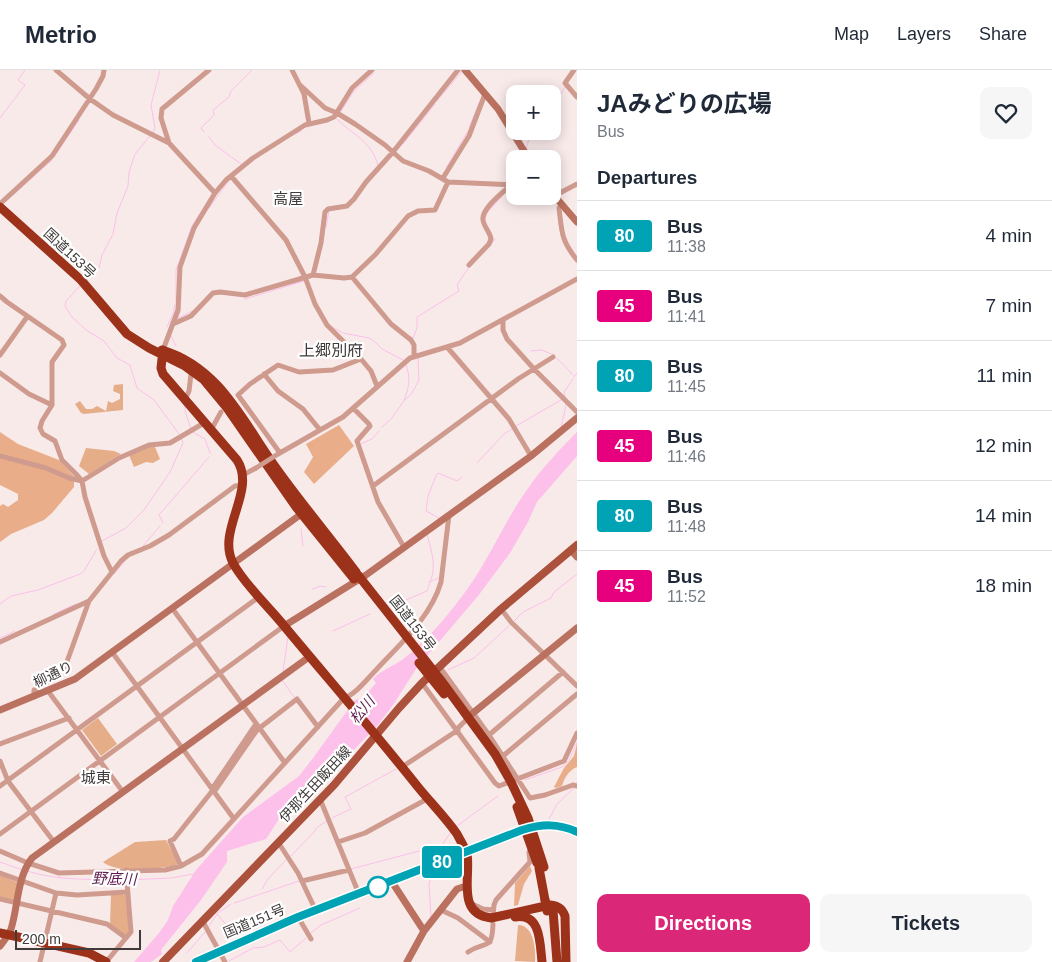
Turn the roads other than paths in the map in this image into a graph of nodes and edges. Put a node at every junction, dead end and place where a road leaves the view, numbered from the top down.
1 (56, 70) edge
2 (104, 70) edge
3 (207, 70) edge
4 (292, 70) edge
5 (372, 70) edge
6 (458, 70) edge
7 (465, 70) edge
8 (574, 70) edge
9 (300, 85) junction
10 (485, 94) junction
11 (577, 97) edge
12 (90, 99) junction
13 (337, 113) junction
14 (309, 123) junction
15 (169, 143) junction
16 (523, 150) edge
17 (393, 152) junction
18 (231, 176) junction
19 (445, 180) junction
20 (506, 184) edge
21 (577, 184) edge
22 (506, 191) edge
23 (561, 191) edge
24 (215, 193) junction
25 (563, 205) joint
26 (0, 206) edge
27 (577, 222) edge
28 (577, 260) edge
29 (469, 265) dead end
30 (313, 275) junction
31 (305, 277) junction
32 (352, 277) junction
33 (577, 279) edge
34 (0, 296) edge
35 (27, 317) junction
36 (503, 320) junction
37 (173, 324) junction
38 (448, 347) junction
39 (163, 352) junction
40 (0, 355) edge
41 (414, 357) junction
42 (553, 358) dead end
43 (361, 359) junction
44 (534, 370) junction
45 (0, 373) edge
46 (191, 374) dead end
47 (264, 374) junction
48 (377, 386) junction
49 (492, 399) junction
50 (185, 400) junction
51 (52, 405) junction
52 (353, 408) junction
53 (221, 412) dead end
54 (577, 412) edge
55 (577, 418) edge
56 (208, 426) junction
57 (320, 430) junction
58 (279, 454) junction
59 (0, 456) edge
60 (532, 456) junction
61 (243, 475) junction
62 (82, 481) junction
63 (242, 485) junction
64 (373, 486) junction
65 (305, 511) junction
66 (449, 515) junction
67 (404, 547) junction
68 (574, 548) edge
69 (577, 557) edge
70 (233, 563) junction
71 (112, 572) junction
72 (259, 596) junction
73 (89, 601) junction
74 (172, 608) junction
75 (500, 609) junction
76 (284, 626) junction
77 (577, 628) edge
78 (0, 642) edge
79 (197, 642) junction
80 (112, 652) junction
81 (545, 654) junction
82 (309, 656) junction
83 (439, 666) junction
84 (563, 672) junction
85 (220, 673) junction
86 (422, 683) junction
87 (136, 686) junction
88 (577, 686) edge
89 (48, 692) junction
90 (577, 694) edge
91 (34, 697) junction
92 (346, 699) junction
93 (243, 704) junction
94 (0, 710) edge
95 (473, 713) junction
96 (159, 717) junction
97 (69, 718) junction
98 (258, 726) junction
99 (318, 726) junction
100 (457, 729) junction
101 (78, 730) junction
102 (375, 733) junction
103 (577, 733) edge
104 (489, 735) junction
105 (0, 744) edge
106 (182, 749) junction
107 (503, 756) junction
108 (0, 761) edge
109 (100, 761) junction
110 (285, 763) junction
111 (402, 767) junction
112 (517, 779) junction
113 (8, 781) junction
114 (0, 786) edge
115 (577, 786) edge
116 (213, 790) junction
117 (123, 792) junction
118 (427, 799) junction
119 (320, 800) junction
120 (30, 812) junction
121 (234, 819) junction
122 (522, 830) junction
123 (577, 832) edge
124 (0, 834) edge
125 (54, 842) junction
126 (278, 842) junction
127 (338, 842) junction
128 (0, 851) edge
129 (464, 851) junction
130 (28, 864) junction
131 (181, 866) junction
132 (349, 870) junction
133 (126, 872) junction
134 (0, 873) edge
135 (22, 880) junction
136 (302, 881) junction
137 (392, 882) junction
138 (463, 887) junction
139 (128, 890) junction
140 (56, 893) junction
141 (360, 894) junction
142 (0, 899) edge
143 (17, 903) junction
144 (470, 903) junction
145 (441, 910) junction
146 (51, 911) junction
147 (316, 911) junction
148 (298, 917) junction
149 (202, 920) junction
150 (493, 924) dead end
151 (424, 931) junction
152 (4, 934) edge
153 (126, 938) junction
154 (311, 939) dead end
155 (490, 942) junction
156 (44, 943) junction
157 (0, 946) edge
158 (220, 951) junction
159 (468, 952) dead end
160 (542, 959) edge
161 (558, 960) edge
162 (40, 962) edge
163 (106, 962) edge
164 (163, 962) edge
165 (196, 962) edge
166 (225, 962) edge
167 (407, 962) edge

1 - 12 street
2 - 12 street
3 - 15 street
4 - 9 street
5 - 13 street
6 - 17 street
7 - 10 street
8 - 11 street
9 - 13 street
9 - 14 street
10 - 16 street
10 - 19 street
12 - 15 street
12 - 26 street
13 - 14 street
13 - 17 street
14 - 18 street
15 - 24 street
17 - 19 street
17 - 30 street
18 - 24 street
18 - 31 street
19 - 20 street
19 - 32 street
21 - 23 street
22 - 29 street
24 - 37 street
25 - 27 street
25 - 28 street
26 - 39 highway, 国道153号
30 - 31 street
30 - 32 street
31 - 37 street
31 - 43 street
32 - 41 street
33 - 36 street
34 - 35 street
35 - 40 street
35 - 51 street
36 - 38 street
36 - 44 street
37 - 39 street
38 - 41 street
38 - 49 street
39 - 50 highway
39 - 65 highway, 国道153号
41 - 48 street
42 - 44 street
43 - 47 street
43 - 48 street
44 - 49 street
44 - 54 street
45 - 51 street
46 - 50 street
47 - 57 street
47 - 58 street
48 - 52 street
49 - 60 street
49 - 64 street
50 - 56 highway
51 - 62 street
52 - 57 street
52 - 64 street
53 - 56 street
55 - 60 street
56 - 61 highway
56 - 62 street
57 - 58 street
58 - 61 street, bridge
59 - 62 street
60 - 66 street
61 - 63 highway
62 - 71 street
63 - 70 highway
63 - 71 street
64 - 67 street
65 - 70 street, 柳通り
65 - 161 highway, 国道153号, bridge
66 - 67 street
66 - 92 street
67 - 76 street
68 - 69 street
68 - 75 main road, 伊那生田飯田線
70 - 72 highway
70 - 74 street, 柳通り
71 - 73 street
72 - 76 highway
72 - 79 street
73 - 78 street
73 - 91 street
74 - 79 street
74 - 80 street, 柳通り
75 - 81 street
75 - 83 main road, 伊那生田飯田線
76 - 82 highway
76 - 85 street
77 - 81 street
79 - 85 street
79 - 87 street
80 - 87 street
80 - 89 street, 柳通り
81 - 84 street
81 - 95 street
82 - 92 highway
82 - 93 street
83 - 86 main road, 伊那生田飯田線
83 - 95 street
84 - 88 street
84 - 104 street
85 - 93 street
85 - 96 street
86 - 100 street
86 - 102 main road, 伊那生田飯田線
87 - 96 street
87 - 101 street
89 - 91 street, 柳通り
89 - 97 street
90 - 107 street
91 - 94 street, 柳通り
92 - 99 street
92 - 102 highway
93 - 98 street
93 - 106 street
95 - 100 street
95 - 104 street
96 - 106 street
96 - 109 street
97 - 101 street
97 - 105 street
98 - 99 street
98 - 110 street
98 - 116 street
99 - 110 street
100 - 111 street
100 - 112 street
101 - 109 street
101 - 113 street
102 - 111 highway
102 - 119 main road, 伊那生田飯田線
103 - 112 street
104 - 107 street
106 - 116 street
106 - 117 street
107 - 112 street
108 - 113 street
109 - 117 street
109 - 120 street
110 - 121 street
111 - 118 highway
112 - 115 street
113 - 114 street
113 - 120 street
116 - 121 street
116 - 131 street
117 - 125 street
118 - 127 street
118 - 129 highway
119 - 126 main road, 伊那生田飯田線
119 - 127 street
120 - 124 street
120 - 125 street
121 - 131 street
122 - 123 highway, 国道151号
122 - 129 highway, 国道151号
122 - 144 street
125 - 130 street
126 - 136 street
126 - 149 main road, 伊那生田飯田線
127 - 132 street
128 - 130 street
129 - 137 highway, 国道151号
129 - 138 highway
129 - 144 highway
130 - 133 street
130 - 135 street
131 - 133 street
132 - 136 street
132 - 141 street
133 - 139 street
134 - 135 street
135 - 140 street
135 - 143 street
136 - 147 street
137 - 141 highway, 国道151号
137 - 151 street
138 - 145 street
138 - 160 highway
139 - 140 street
139 - 153 street
140 - 146 street
141 - 147 highway, 国道151号
142 - 143 street
143 - 146 street
143 - 152 street
144 - 161 highway
145 - 151 street
145 - 155 street
146 - 153 street
146 - 156 street
147 - 148 highway, 国道151号
148 - 154 street
148 - 158 highway, 国道151号
149 - 158 street
149 - 164 main road, 伊那生田飯田線
150 - 155 street
151 - 167 street
152 - 156 highway
152 - 157 street
153 - 163 street
155 - 159 street
156 - 162 street
156 - 163 highway
158 - 165 highway, 国道151号
158 - 166 street

